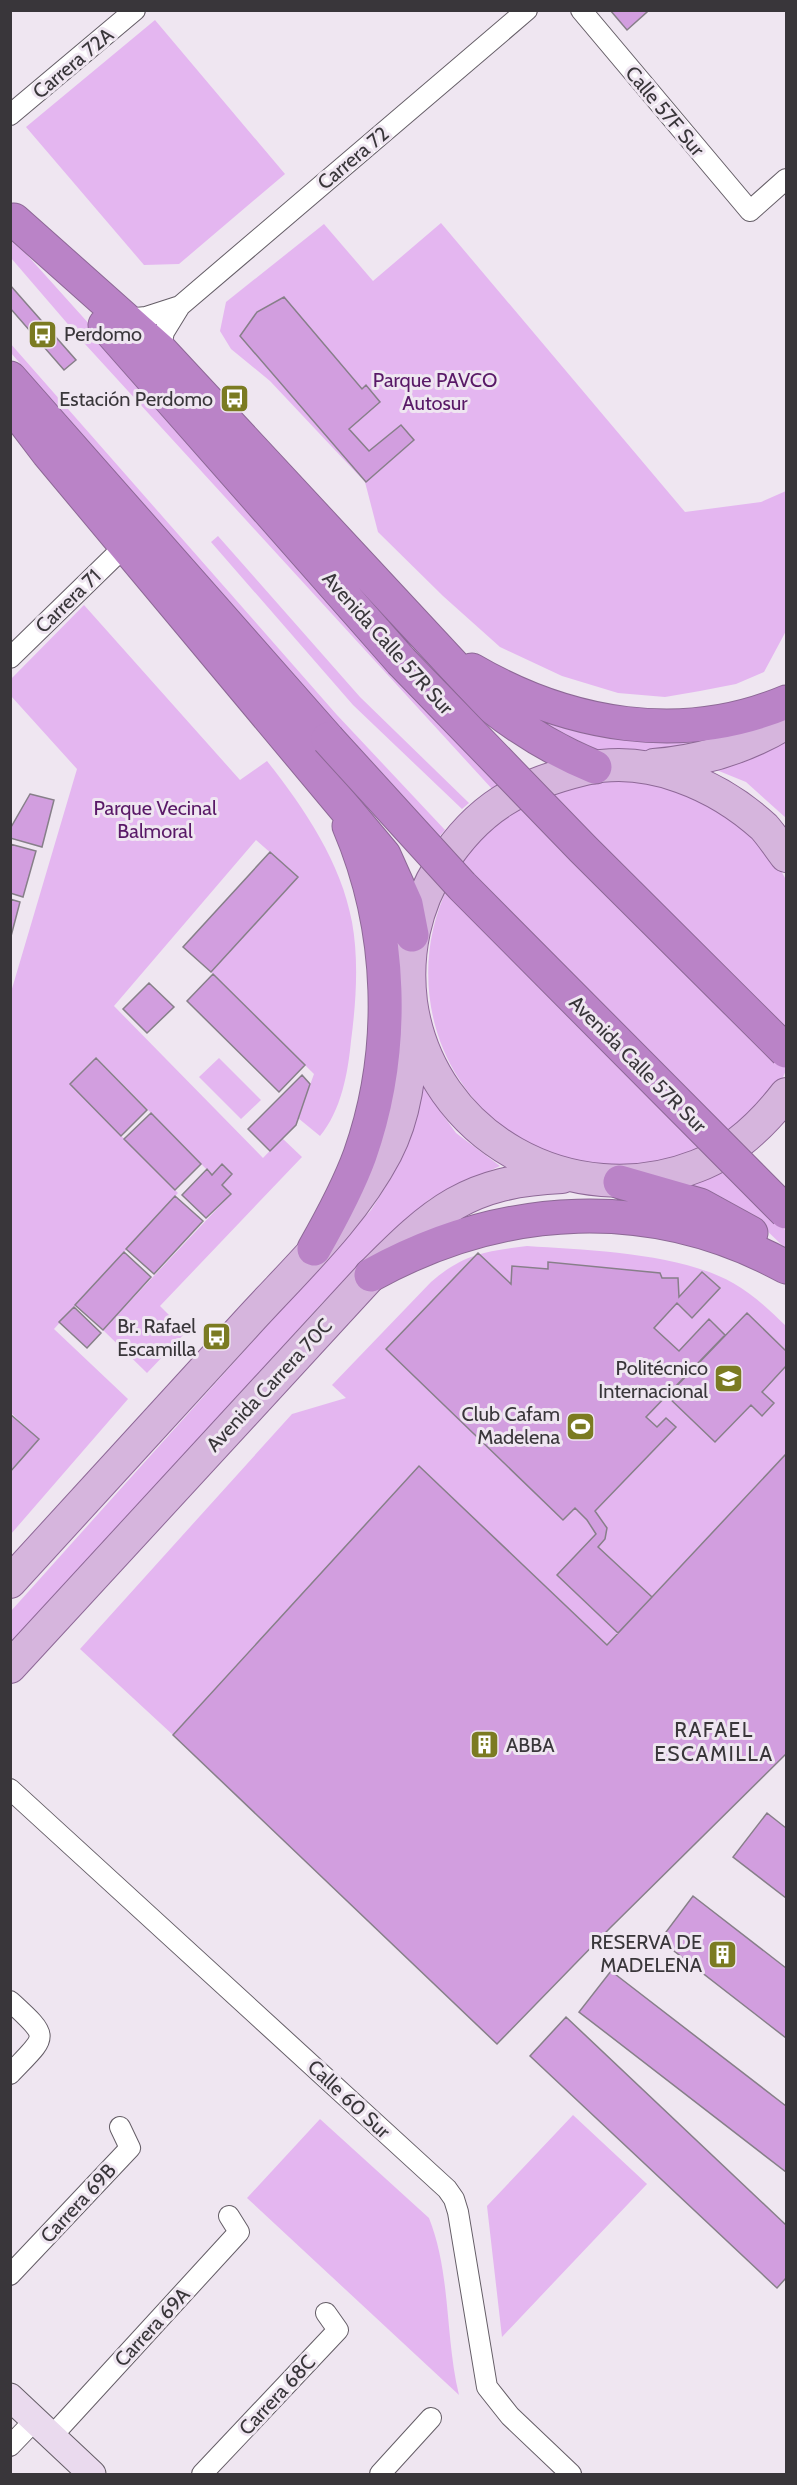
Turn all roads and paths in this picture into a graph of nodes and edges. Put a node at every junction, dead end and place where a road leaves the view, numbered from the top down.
1 (135, 10) edge
2 (527, 10) edge
3 (581, 10) edge
4 (10, 115) edge
5 (786, 179) edge
6 (12, 218) edge
7 (180, 306) junction
8 (126, 319) junction
9 (160, 350) junction
10 (10, 378) edge
11 (10, 403) edge
12 (126, 545) junction
13 (437, 645) junction
14 (10, 658) edge
15 (786, 702) edge
16 (786, 723) edge
17 (635, 766) junction
18 (595, 767) junction
19 (337, 797) junction
20 (786, 856) edge
21 (412, 935) junction
22 (413, 1014) junction
23 (786, 1051) edge
24 (786, 1094) edge
25 (572, 1177) junction
26 (620, 1182) junction
27 (786, 1212) edge
28 (314, 1249) junction
29 (786, 1263) edge
30 (786, 1268) edge
31 (371, 1275) junction
32 (10, 1582) edge
33 (10, 1667) edge
34 (10, 1789) edge
35 (10, 2001) edge
36 (10, 2074) edge
37 (120, 2127) dead end
38 (229, 2216) dead end
39 (10, 2275) edge
40 (326, 2313) dead end
41 (10, 2397) edge
42 (431, 2418) dead end
43 (43, 2428) junction
44 (10, 2446) edge
45 (92, 2475) edge
46 (202, 2475) edge
47 (380, 2475) edge
48 (572, 2475) edge

1 - 4 street, Carrera 72A
2 - 7 street, Carrera 72
3 - 5 street, Calle 57F Sur
6 - 8 highway
6 - 23 highway, Avenida Calle 57R Sur, bridge
7 - 8 street, Carrera 72
7 - 9 street, Carrera 72
8 - 9 highway
9 - 13 highway
10 - 27 highway, Avenida Calle 57R Sur, bridge
11 - 12 highway
12 - 14 street, Carrera 71
12 - 19 highway
13 - 15 highway
13 - 18 highway
16 - 17 main road
17 - 18 main road
17 - 20 main road
18 - 21 main road
19 - 21 highway
19 - 28 highway
21 - 22 main road
22 - 25 main road
22 - 28 main road
24 - 26 main road
25 - 26 main road
25 - 31 main road, Avenida Carrera 70C
26 - 29 highway
28 - 32 main road
30 - 31 highway
31 - 33 main road, Avenida Carrera 70C
34 - 48 street, Calle 60 Sur
35 - 36 street
37 - 39 street, Carrera 69B
38 - 43 street, Carrera 69A
40 - 46 street, Carrera 68C
41 - 43 street
42 - 47 street
43 - 44 street, Carrera 69A
43 - 45 street

